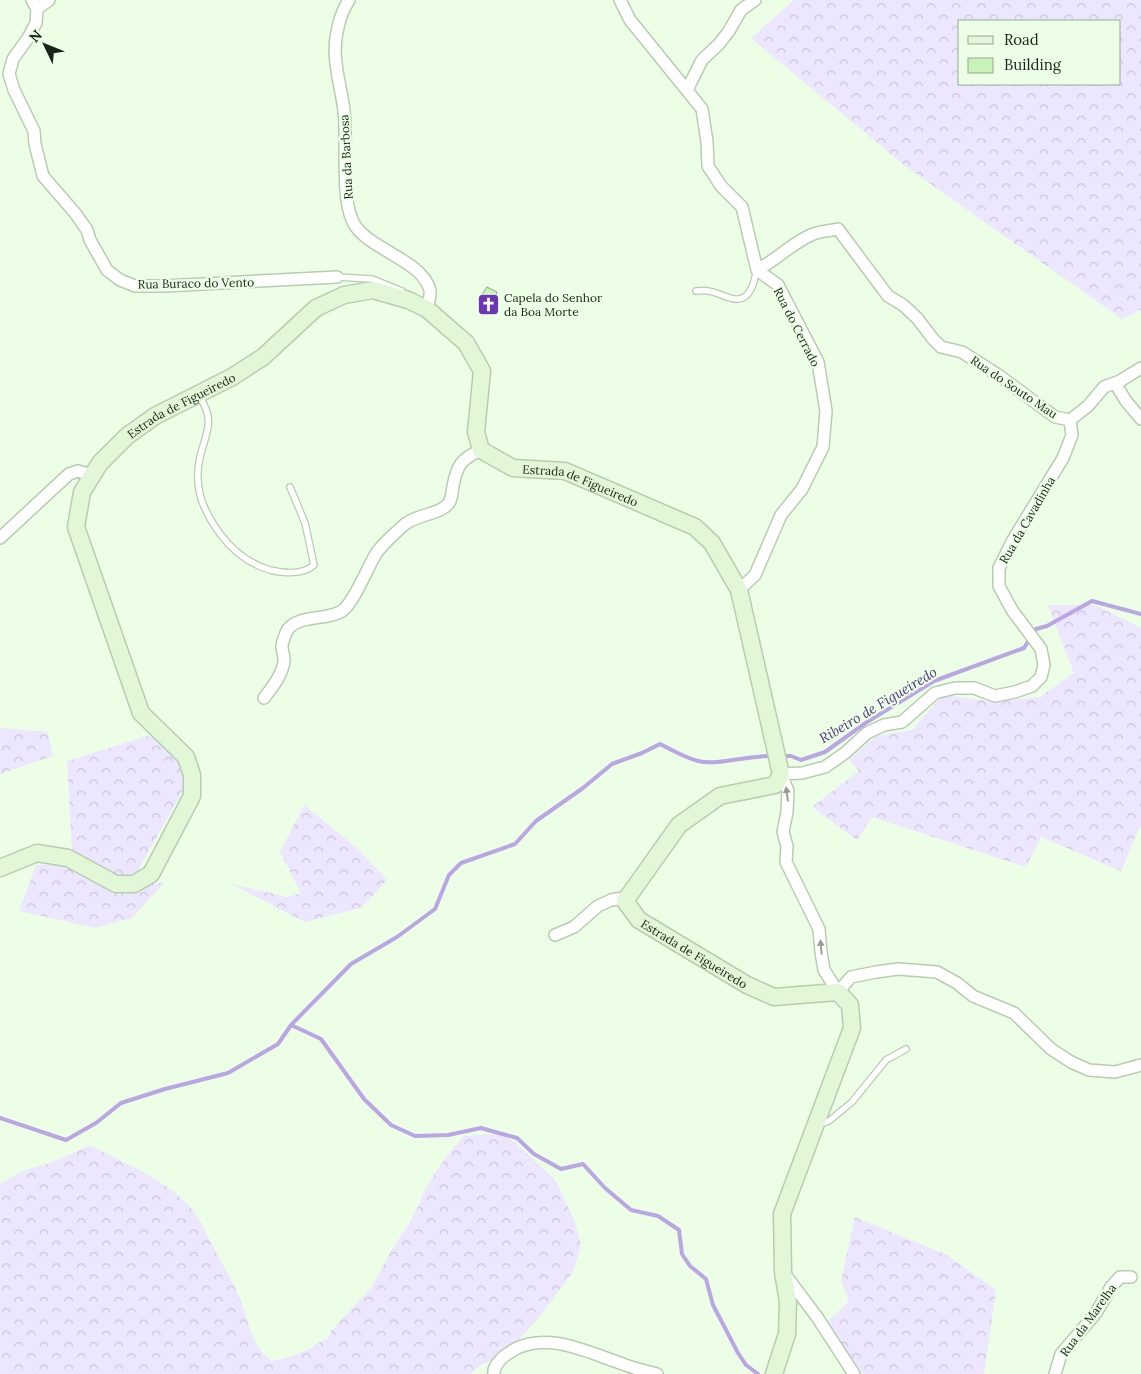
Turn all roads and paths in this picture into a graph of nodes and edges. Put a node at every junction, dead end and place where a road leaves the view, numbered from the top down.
1 (49, 0) edge
2 (349, 0) edge
3 (620, 0) edge
4 (755, 0) edge
5 (34, 4) edge
6 (687, 90) junction
7 (757, 270) junction
8 (337, 277) joint
9 (696, 291) dead end
10 (408, 300) junction
11 (427, 309) junction
12 (1141, 368) edge
13 (1115, 383) junction
14 (198, 394) junction
15 (1141, 419) edge
16 (1070, 420) junction
17 (481, 450) junction
18 (92, 475) junction
19 (290, 487) dead end
20 (0, 538) edge
21 (740, 590) junction
22 (264, 698) dead end
23 (780, 769) junction
24 (0, 868) edge
25 (629, 896) junction
26 (555, 935) dead end
27 (838, 992) junction
28 (906, 1049) dead end
29 (1141, 1065) edge
30 (815, 1126) junction
31 (783, 1272) junction
32 (1132, 1277) dead end
33 (775, 1370) edge
34 (494, 1374) edge
35 (658, 1374) edge
36 (854, 1374) edge
37 (1055, 1374) edge

1 - 5 street
2 - 11 street, Rua da Barbosa
3 - 6 street
4 - 6 street
5 - 8 street, Rua Buraco do Vento
6 - 7 street
7 - 9 lane
7 - 16 street, Rua do Souto Mau
7 - 21 street, Rua do Cerrado
8 - 10 lane, Rua Buraco do Vento
10 - 11 street, Estrada de Figueiredo
10 - 14 street, Estrada de Figueiredo
11 - 17 street, Estrada de Figueiredo
12 - 13 street, Rua do Souto Mau
13 - 15 street
13 - 16 street, Rua do Souto Mau
14 - 18 street, Estrada de Figueiredo
14 - 19 lane
16 - 23 street, Rua da Cavadinha
17 - 21 street, Estrada de Figueiredo
17 - 22 street
18 - 20 street
18 - 24 street, Estrada de Figueiredo
21 - 23 street, Estrada de Figueiredo
23 - 25 street
27 -> 23 street
25 - 26 street
25 - 27 street, Estrada de Figueiredo
27 - 29 street
27 - 30 street
28 - 30 lane
30 - 31 street
31 - 33 street
31 - 36 street
32 - 37 street, Rua da Marelha
34 - 35 street

